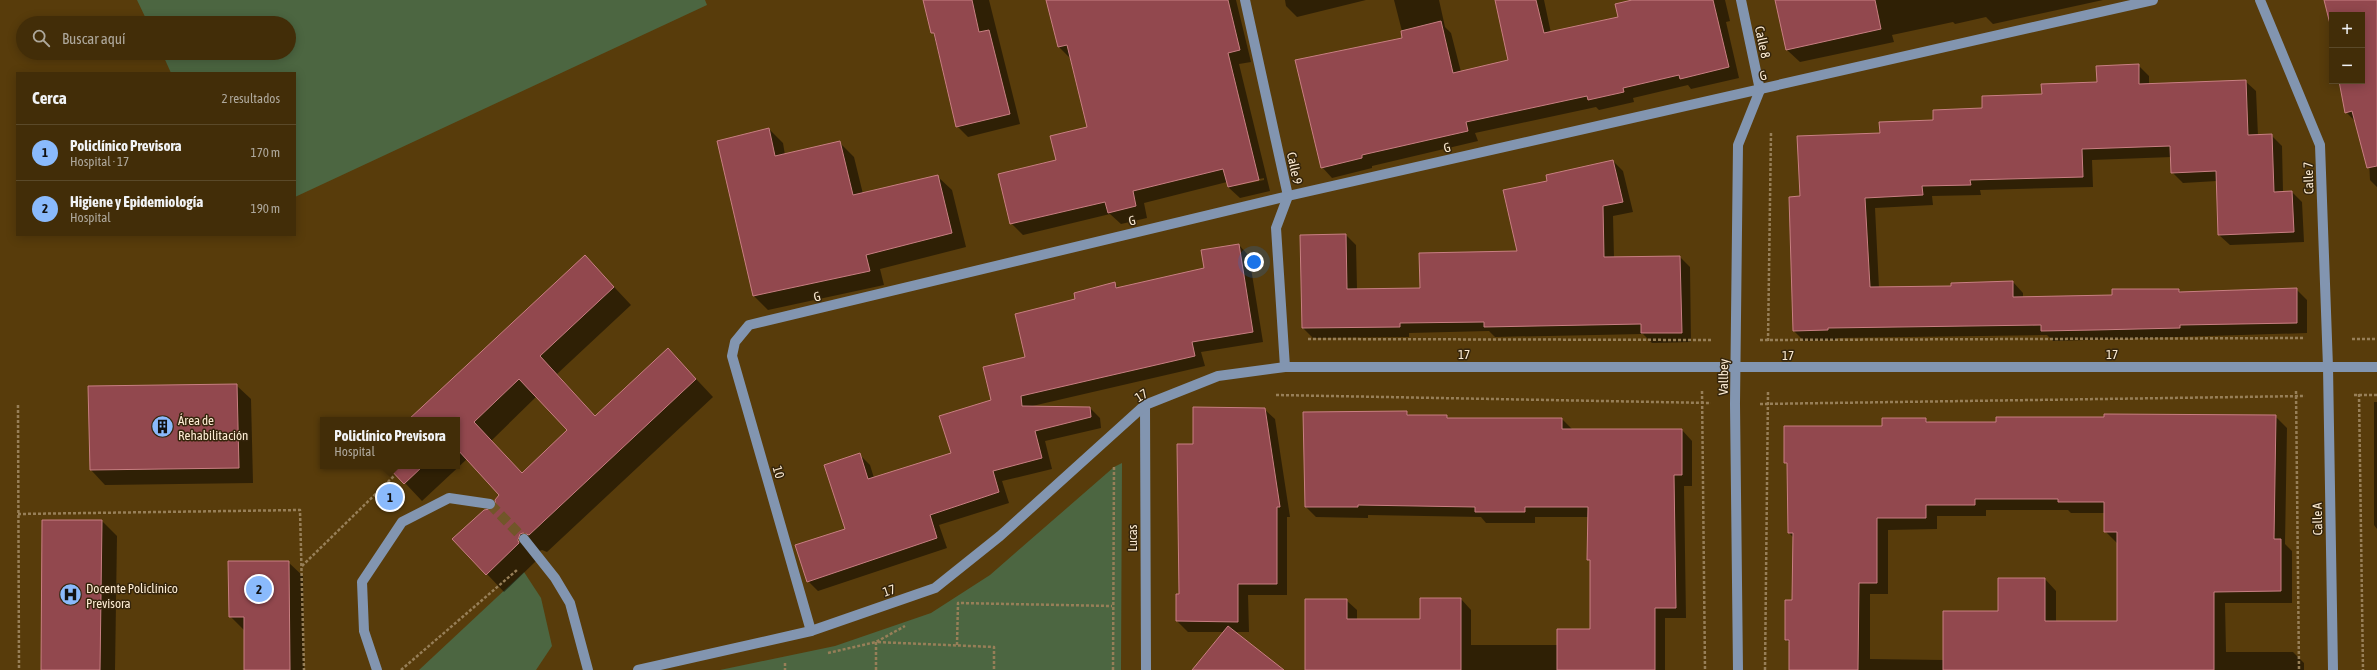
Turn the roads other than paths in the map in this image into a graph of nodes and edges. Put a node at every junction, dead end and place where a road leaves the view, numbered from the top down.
1 (1245, 0) edge
2 (1741, 0) edge
3 (2153, 0) edge
4 (2260, 0) edge
5 (1760, 90) junction
6 (1288, 196) junction
7 (749, 325) joint
8 (1736, 366) junction
9 (1284, 367) junction
10 (2328, 367) junction
11 (2377, 367) edge
12 (1145, 405) junction
13 (490, 504) tunnel mouth
14 (524, 539) tunnel mouth
15 (812, 631) junction
16 (378, 670) edge
17 (588, 670) edge
18 (638, 670) edge
19 (1146, 670) edge
20 (1738, 670) edge
21 (2333, 670) edge

1 - 6 street, Calle 9
2 - 5 street, Calle 8
3 - 5 street, G
4 - 10 street, Calle 7
5 - 6 street, G
5 - 8 street, Vallbey
6 - 7 street, G
6 - 9 street, Calle 9
7 - 15 street, 10
8 - 9 street, 17
8 - 10 street, 17
8 - 20 street, Vallbey
9 - 12 street, 17
10 - 11 street, 17
10 - 21 street, Calle A
12 - 15 street, 17
12 - 19 street, Lucas
13 - 16 street
14 - 17 street
15 - 18 street, 17

